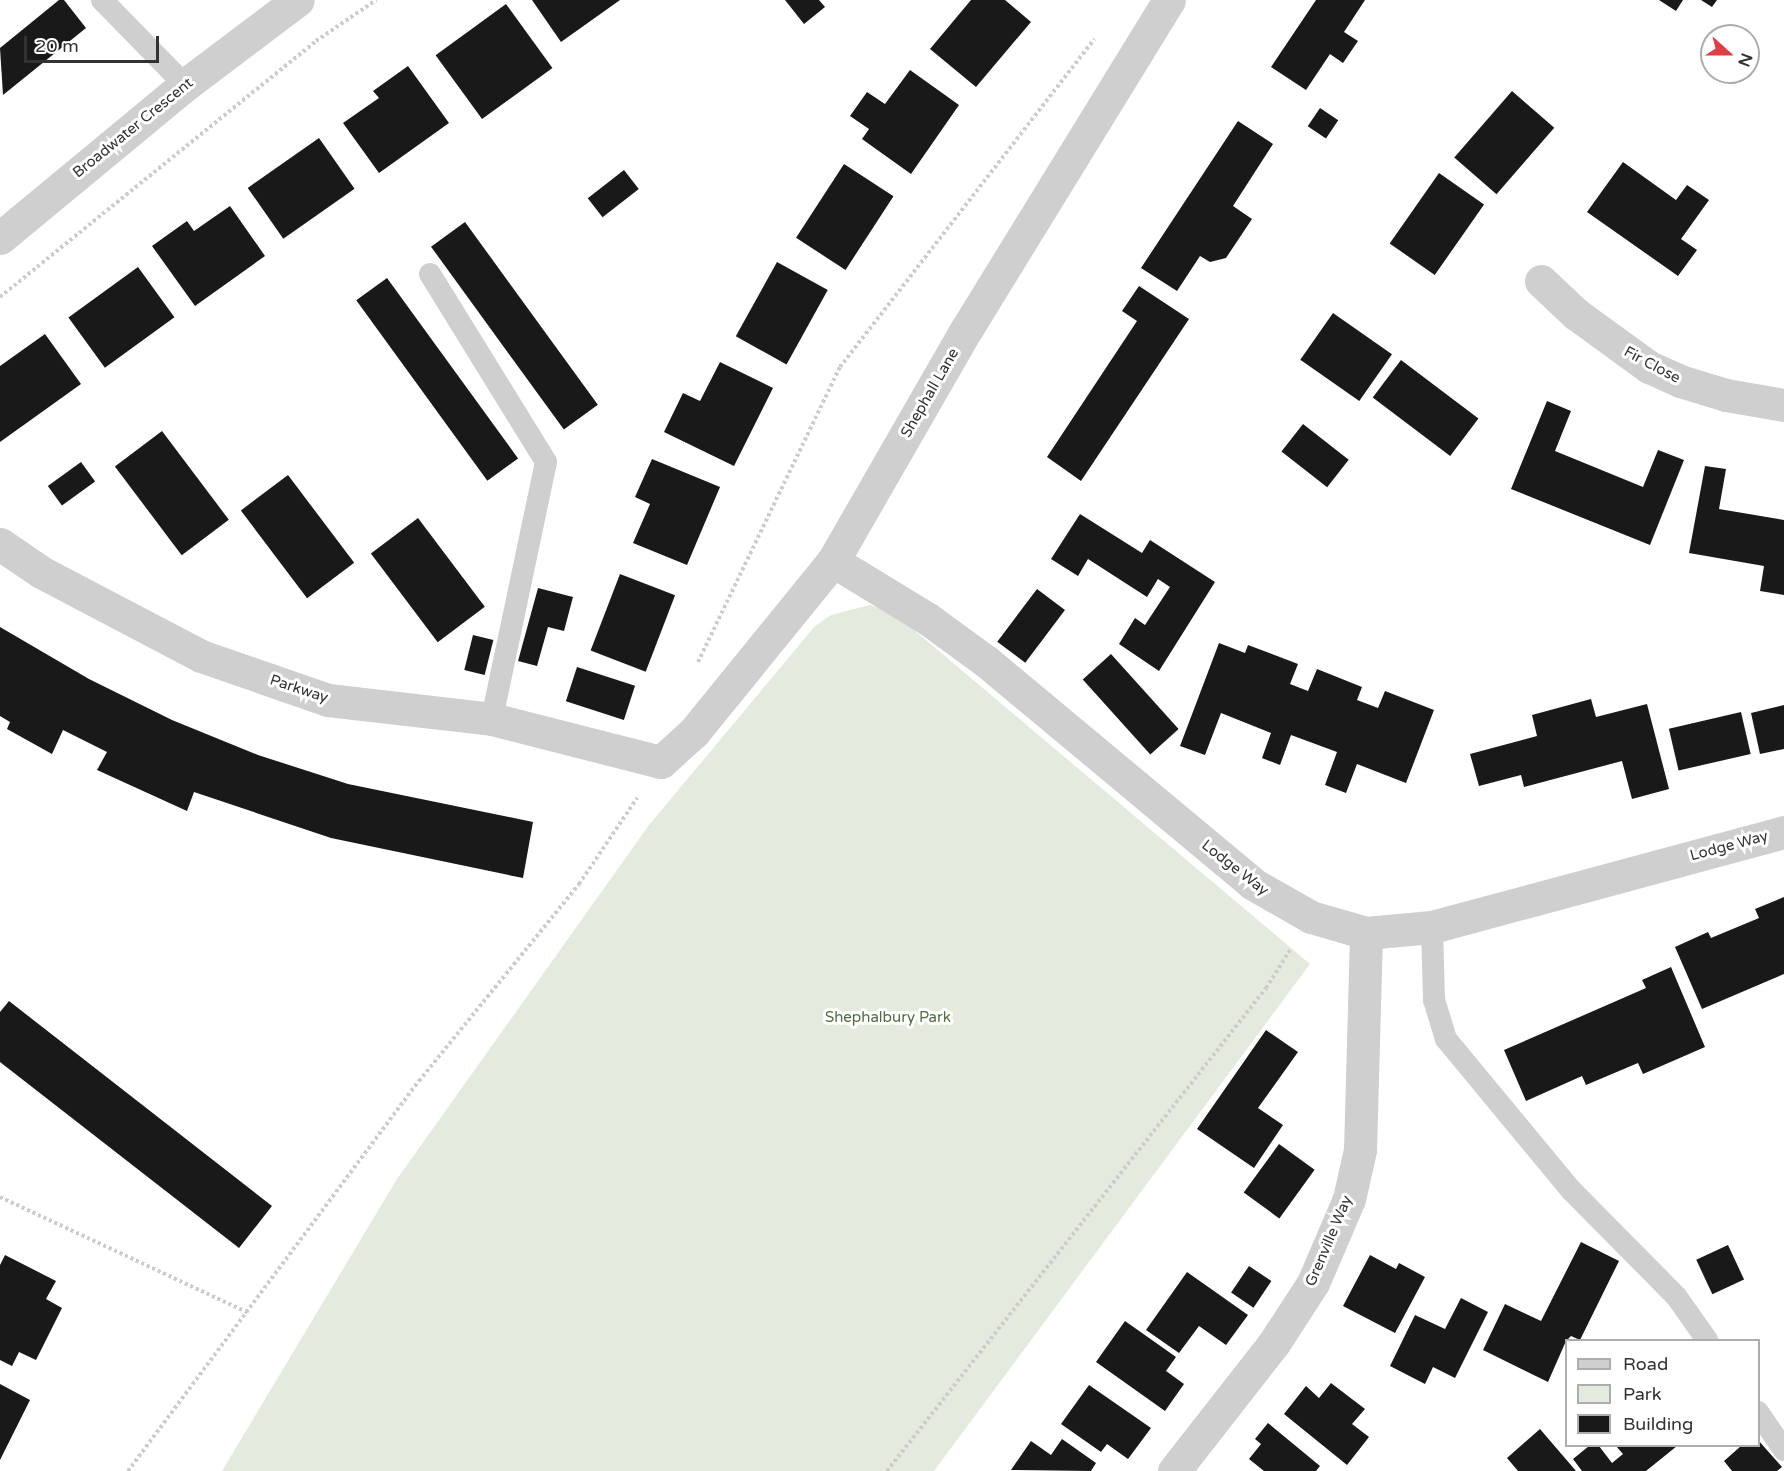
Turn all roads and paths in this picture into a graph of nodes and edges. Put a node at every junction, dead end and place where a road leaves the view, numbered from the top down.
1 (102, 0) edge
2 (298, 0) edge
3 (376, 0) edge
4 (1169, 0) edge
5 (1095, 38) dead end
6 (185, 85) junction
7 (1, 237) edge
8 (430, 274) dead end
9 (1541, 281) dead end
10 (0, 297) edge
11 (1784, 405) edge
12 (0, 544) edge
13 (833, 561) junction
14 (698, 668) dead end
15 (492, 718) junction
16 (661, 762) junction
17 (1784, 832) edge
18 (1311, 917) junction
19 (1432, 927) junction
20 (1366, 933) junction
21 (0, 1197) edge
22 (249, 1313) junction
23 (1706, 1339) edge
24 (1760, 1415) edge
25 (1784, 1450) edge
26 (128, 1471) edge
27 (887, 1471) edge
28 (1174, 1471) edge

1 - 6 lane
2 - 6 street, Broadwater Crescent
3 - 10 path
4 - 13 street, Shephall Lane
5 - 14 path
6 - 7 street, Broadwater Crescent
8 - 15 lane
9 - 11 street, Fir Close
12 - 15 street, Parkway
13 - 16 street, Shephall Lane
13 - 18 street, Lodge Way
15 - 16 street, Parkway
16 - 22 path
17 - 19 street, Lodge Way
18 - 20 street, Lodge Way
18 - 27 path
19 - 20 street, Lodge Way
19 - 23 lane
20 - 28 street, Grenville Way
21 - 22 path
22 - 26 path
24 - 25 lane

